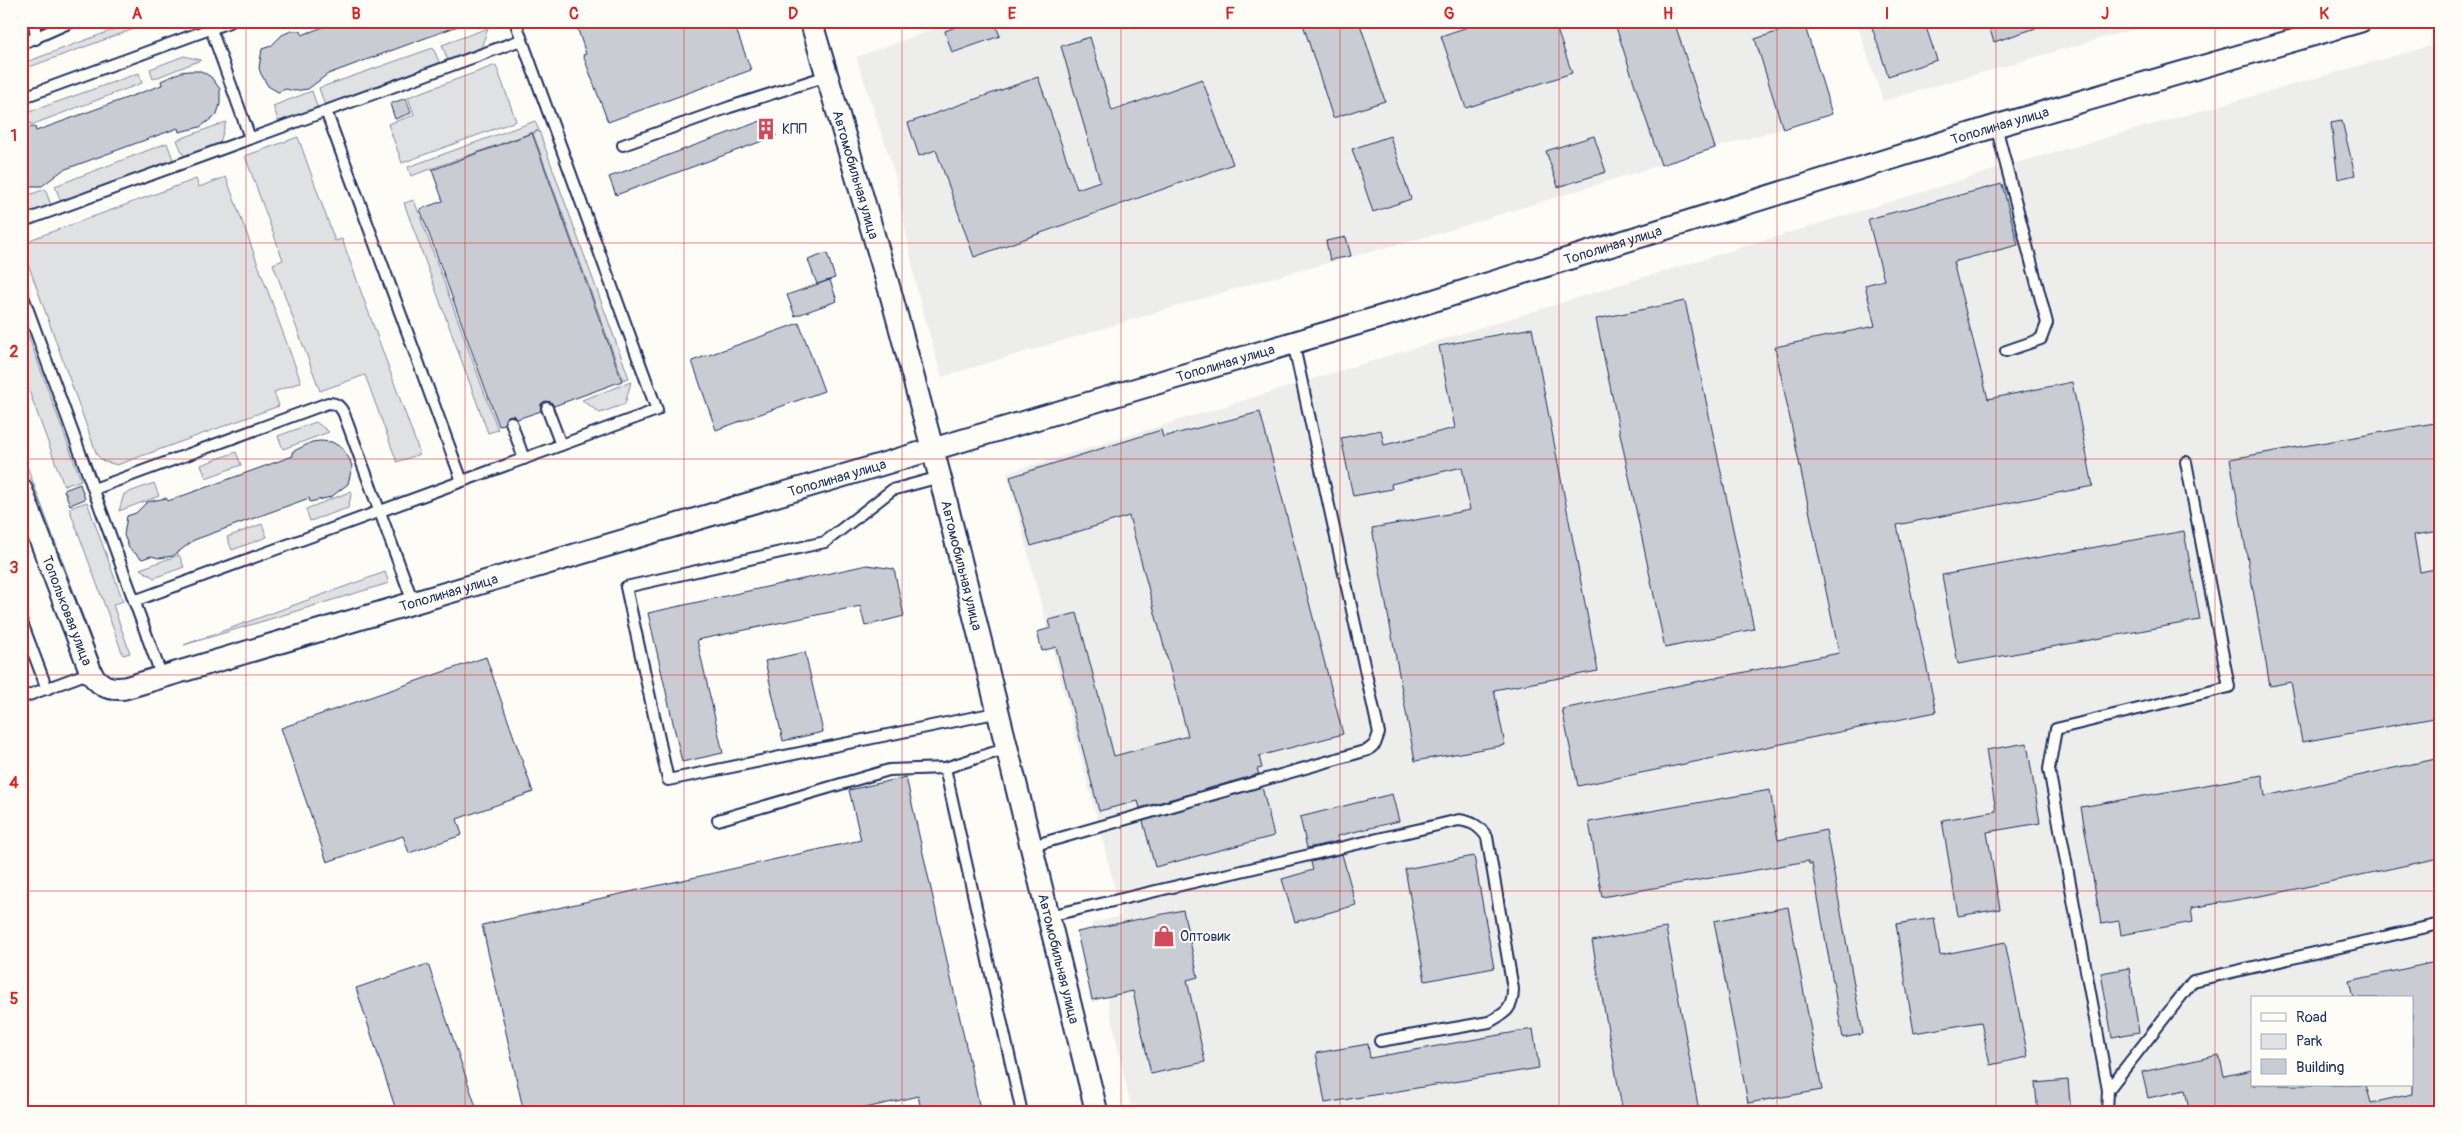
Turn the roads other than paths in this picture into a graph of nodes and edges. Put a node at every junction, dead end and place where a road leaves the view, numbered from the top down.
1 (34, 21) edge
2 (73, 21) edge
3 (232, 21) edge
4 (514, 21) edge
5 (811, 21) edge
6 (2360, 21) edge
7 (210, 29) junction
8 (36, 39) junction
9 (521, 40) junction
10 (21, 44) edge
11 (827, 76) junction
12 (21, 98) edge
13 (326, 111) junction
14 (1996, 126) junction
15 (250, 138) junction
16 (623, 145) dead end
17 (21, 222) edge
18 (21, 291) edge
19 (1293, 342) junction
20 (2006, 351) dead end
21 (547, 408) dead end
22 (510, 422) dead end
23 (561, 445) junction
24 (933, 448) junction
25 (524, 459) junction
26 (2186, 462) dead end
27 (940, 477) junction
28 (462, 481) junction
29 (21, 489) edge
30 (94, 489) junction
31 (380, 511) junction
32 (134, 601) junction
33 (413, 602) junction
34 (21, 620) edge
35 (92, 674) junction
36 (162, 677) junction
37 (46, 689) junction
38 (21, 698) edge
39 (1000, 712) junction
40 (1008, 748) junction
41 (945, 768) junction
42 (718, 820) dead end
43 (1032, 846) junction
44 (1049, 916) junction
45 (2440, 924) edge
46 (1380, 1041) dead end
47 (2108, 1090) junction
48 (1022, 1113) edge
49 (1097, 1113) edge
50 (2107, 1113) edge

1 - 8 lane
2 - 8 lane
3 - 7 lane
4 - 9 lane
5 - 11 street, Автомобильная улица
6 - 14 street, Тополиная улица
7 - 12 lane
7 - 15 lane
8 - 10 lane
9 - 13 lane
9 - 23 lane
11 - 16 lane
11 - 24 street, Автомобильная улица
13 - 15 lane
13 - 28 lane
14 - 19 street, Тополиная улица
14 - 20 lane
15 - 17 lane
18 - 30 lane
19 - 24 street, Тополиная улица
19 - 43 lane
21 - 23 lane
22 - 25 lane
23 - 25 lane
24 - 27 street, Автомобильная улица
24 - 33 street, Тополиная улица
25 - 28 lane
26 - 47 lane
27 - 39 street, Автомобильная улица
27 - 39 lane
28 - 31 lane
29 - 35 street, Топольковая улица
30 - 31 lane
30 - 32 lane
31 - 32 lane
31 - 33 lane
32 - 36 lane
33 - 36 street, Тополиная улица
34 - 37 lane
35 - 36 street, Тополиная улица
35 - 37 lane
37 - 38 lane
39 - 40 street, Автомобильная улица
40 - 41 lane
40 - 43 street, Автомобильная улица
41 - 42 lane
41 - 48 lane
43 - 44 street, Автомобильная улица
44 - 46 lane
44 - 49 street, Автомобильная улица
45 - 47 lane
47 - 50 lane

